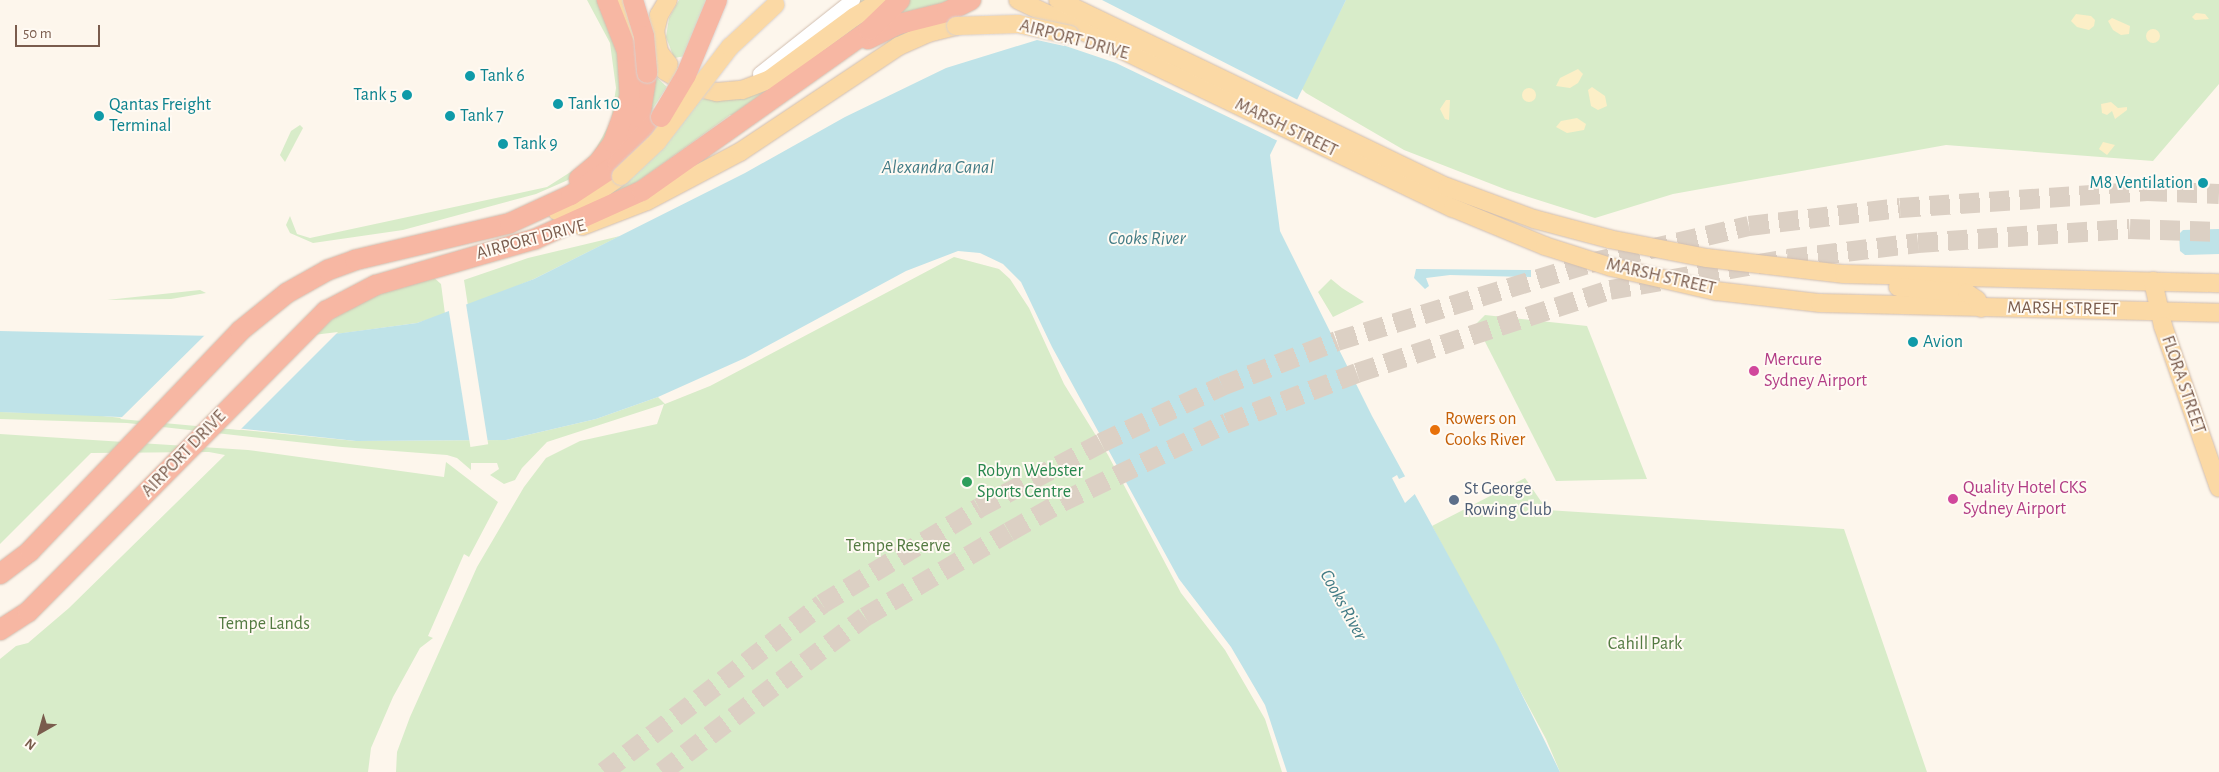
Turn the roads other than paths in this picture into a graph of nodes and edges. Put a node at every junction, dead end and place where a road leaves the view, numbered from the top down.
1 (606, 0) edge
2 (614, 0) edge
3 (620, 0) edge
4 (633, 0) edge
5 (668, 0) edge
6 (717, 0) edge
7 (781, 0) edge
8 (882, 0) edge
9 (900, 0) edge
10 (971, 0) edge
11 (1018, 0) edge
12 (1058, 0) edge
13 (1084, 0) edge
14 (853, 8) edge
15 (1149, 53) junction
16 (650, 66) junction
17 (713, 91) junction
18 (767, 104) junction
19 (1344, 147) junction
20 (620, 170) junction
21 (594, 183) junction
22 (510, 223) junction
23 (536, 239) junction
24 (418, 245) junction
25 (1802, 270) junction
26 (2153, 281) junction
27 (2219, 283) edge
28 (1981, 308) junction
29 (2159, 313) junction
30 (2219, 313) edge
31 (2219, 488) edge
32 (0, 574) edge
33 (0, 630) edge

1 - 24 highway
2 - 16 main road
3 - 16 street
4 - 16 highway, bridge
5 - 17 main road
6 - 20 highway, bridge
7 - 20 main road, AIRPORT DRIVE, bridge
8 - 14 main road
9 - 18 highway
10 - 18 highway
11 - 15 main road
12 - 15 main road, AIRPORT DRIVE
13 - 15 main road
14 - 17 main road
15 - 19 main road, MARSH STREET
15 - 23 main road, AIRPORT DRIVE, bridge
16 - 17 main road
16 - 21 highway
18 - 23 highway
19 - 25 main road, MARSH STREET
19 - 28 main road, MARSH STREET
20 - 21 highway
20 - 22 main road, AIRPORT DRIVE
21 - 22 highway
22 - 24 highway, AIRPORT DRIVE
23 - 33 highway, AIRPORT DRIVE
24 - 32 highway, AIRPORT DRIVE
25 - 26 main road, MARSH STREET
25 - 28 main road
26 - 27 main road, MARSH STREET
26 - 29 main road, FLORA STREET
28 - 29 main road, MARSH STREET
29 - 30 main road, MARSH STREET
29 - 31 main road, FLORA STREET

